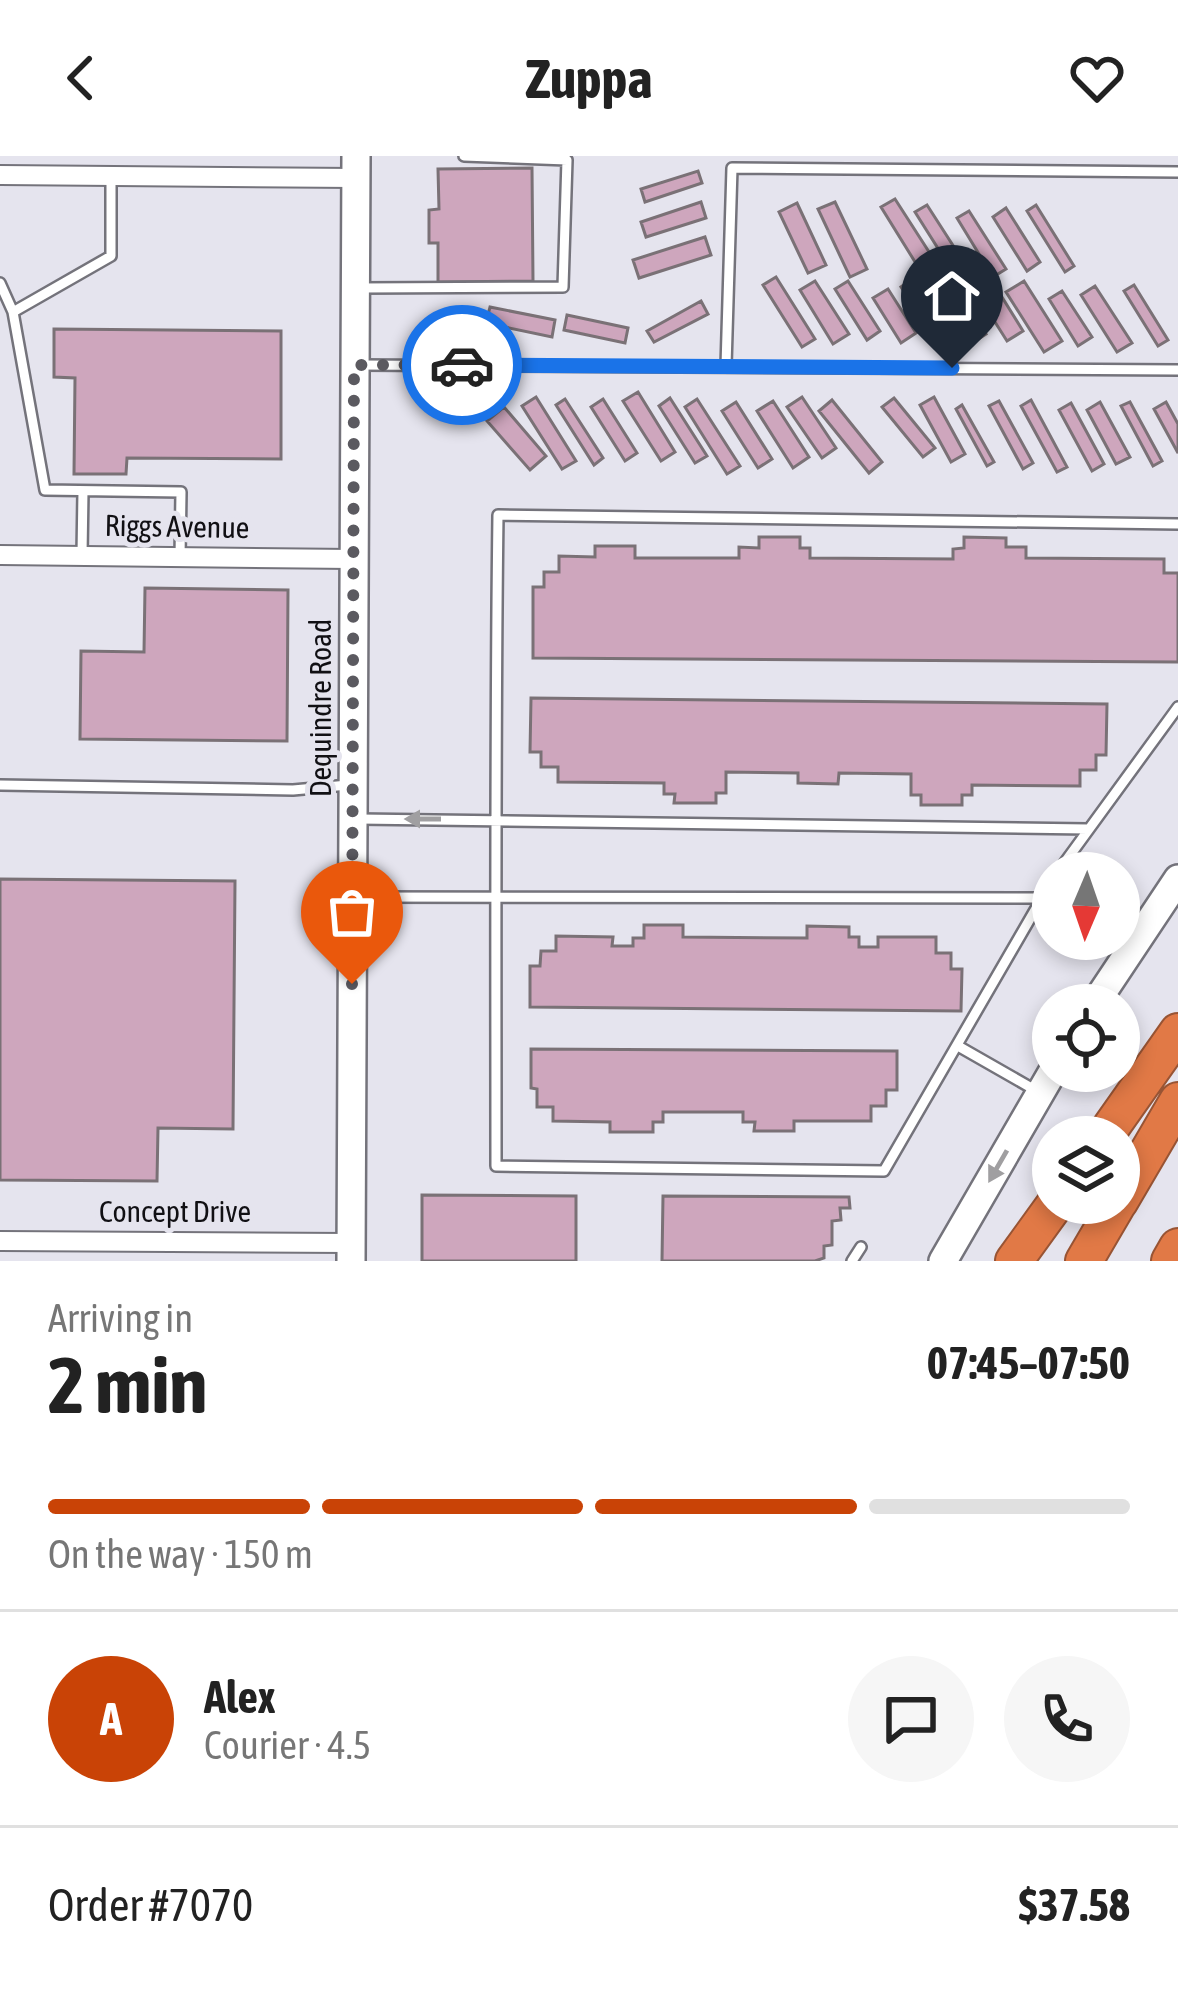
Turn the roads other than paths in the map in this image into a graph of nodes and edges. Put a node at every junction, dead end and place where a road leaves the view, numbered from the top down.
1 (464, 156) edge
2 (49, 165) edge
3 (355, 167) edge
4 (1178, 172) edge
5 (0, 175) edge
6 (111, 176) junction
7 (0, 283) edge
8 (354, 288) junction
9 (13, 312) junction
10 (354, 365) junction
11 (726, 366) junction
12 (1178, 370) edge
13 (83, 491) junction
14 (1178, 524) edge
15 (0, 555) edge
16 (82, 556) junction
17 (180, 557) junction
18 (352, 559) junction
19 (1176, 714) edge
20 (353, 784) junction
21 (0, 785) edge
22 (353, 819) junction
23 (494, 820) junction
24 (1088, 829) junction
25 (1072, 852) edge
26 (1178, 879) edge
27 (353, 897) junction
28 (497, 897) junction
29 (1032, 898) edge
30 (1032, 912) edge
31 (1108, 984) edge
32 (1178, 1032) edge
33 (958, 1046) junction
34 (1032, 1076) edge
35 (1040, 1092) edge
36 (1178, 1101) edge
37 (1119, 1116) edge
38 (1140, 1166) edge
39 (1041, 1224) edge
40 (1106, 1224) edge
41 (0, 1241) edge
42 (861, 1246) dead end
43 (1178, 1247) edge
44 (351, 1252) edge
45 (852, 1261) edge
46 (943, 1261) edge
47 (1014, 1261) edge
48 (1084, 1261) edge
49 (1170, 1261) edge

1 - 8 lane
2 - 5 street
2 - 6 street
3 - 6 street
3 - 8 main road, Dequindre Road
4 - 11 lane
6 - 9 lane
7 - 9 lane
8 - 10 main road, Dequindre Road
9 - 13 lane
10 - 11 lane
10 - 18 main road, Dequindre Road
11 - 12 lane
13 - 16 lane
13 - 17 lane
14 - 23 lane
15 - 16 street, Riggs Avenue
16 - 17 street, Riggs Avenue
17 - 18 street, Riggs Avenue
18 - 20 main road, Dequindre Road
19 - 24 lane
20 - 21 lane
20 - 22 main road, Dequindre Road
23 -> 22 lane
22 - 27 main road, Dequindre Road
23 - 24 lane
23 - 28 lane
24 - 25 lane
26 - 31 main road
27 - 28 lane
27 - 44 main road, Dequindre Road
28 - 29 lane
28 - 33 lane
30 - 33 lane
32 - 37 highway
33 - 34 lane
35 -> 46 main road
36 - 38 highway
39 - 47 highway
40 - 48 highway
41 - 44 street, Concept Drive
42 - 45 lane
43 - 49 highway

